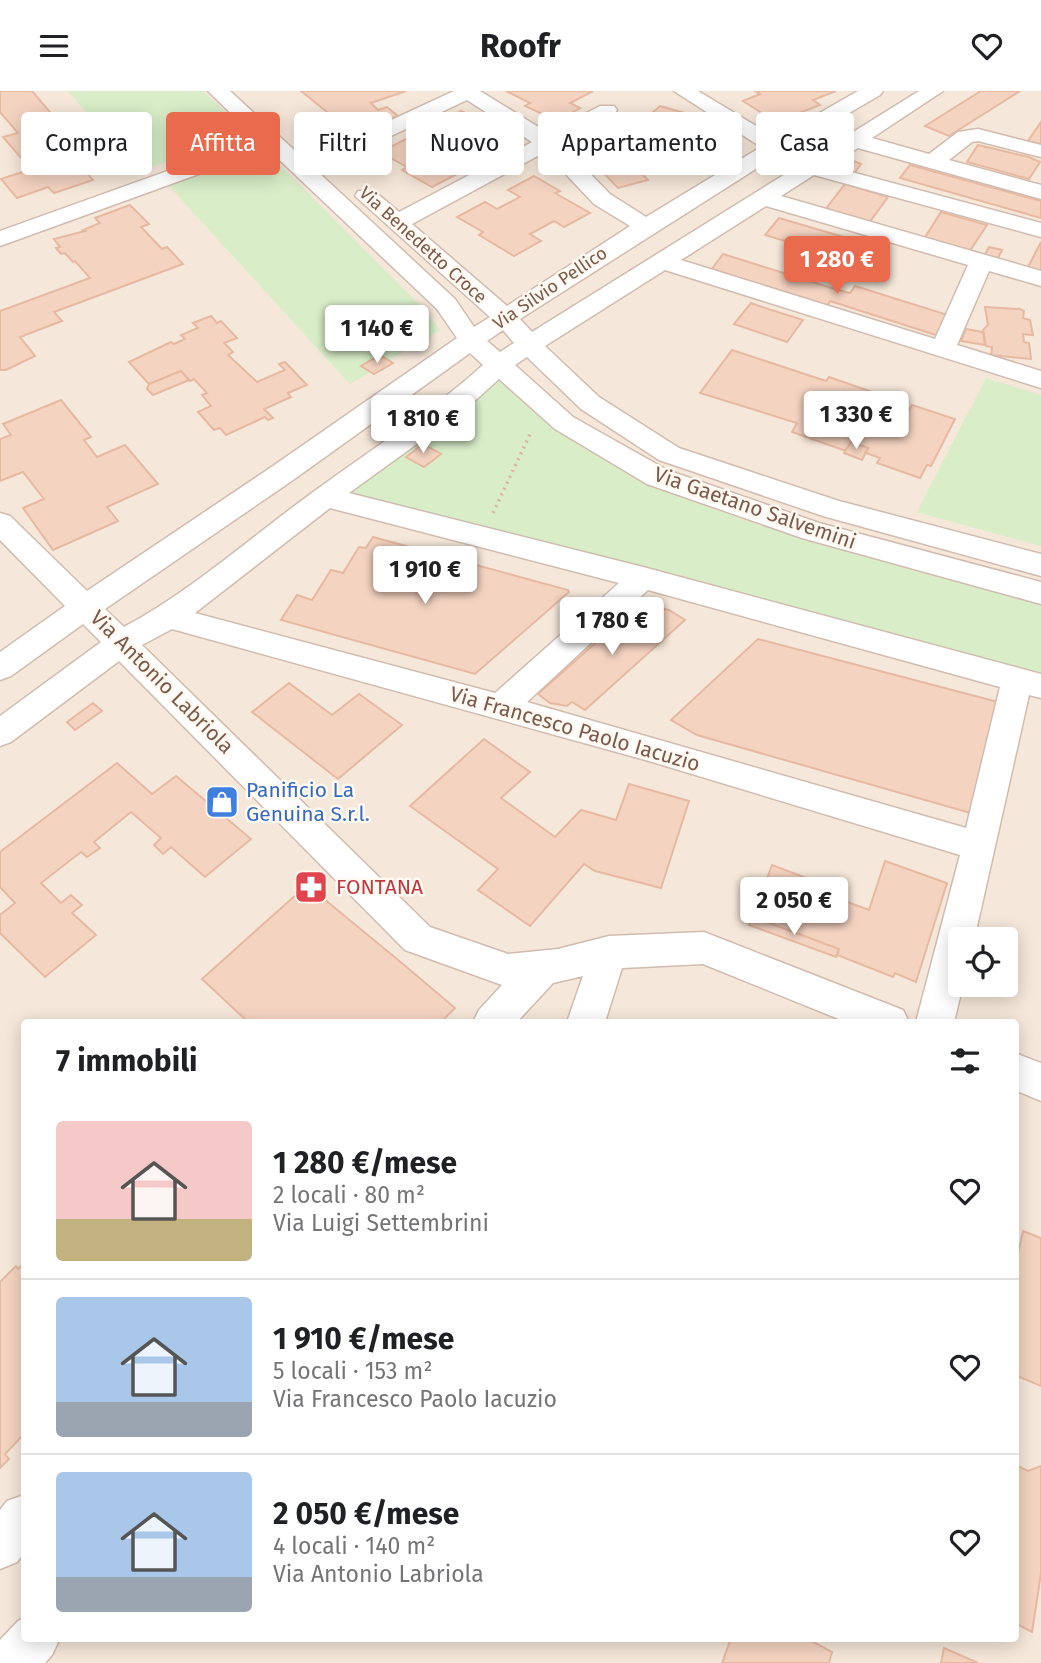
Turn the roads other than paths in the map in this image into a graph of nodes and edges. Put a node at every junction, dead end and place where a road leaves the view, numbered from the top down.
1 (218, 91) edge
2 (684, 91) edge
3 (873, 91) edge
4 (933, 91) edge
5 (467, 92) edge
6 (607, 110) dead end
7 (241, 112) edge
8 (603, 112) edge
9 (836, 112) edge
10 (392, 128) edge
11 (538, 136) edge
12 (756, 136) edge
13 (854, 140) joint
14 (280, 147) edge
15 (538, 147) edge
16 (1041, 151) edge
17 (756, 157) edge
18 (294, 160) edge
19 (933, 160) junction
20 (176, 175) edge
21 (310, 175) edge
22 (344, 175) edge
23 (579, 175) edge
24 (797, 175) edge
25 (838, 175) edge
26 (1041, 191) edge
27 (762, 198) junction
28 (396, 223) junction
29 (645, 225) junction
30 (1041, 230) edge
31 (0, 239) edge
32 (660, 261) junction
33 (981, 262) junction
34 (1041, 279) edge
35 (506, 319) junction
36 (471, 340) junction
37 (528, 344) junction
38 (943, 349) junction
39 (499, 364) junction
40 (1041, 380) edge
41 (325, 497) junction
42 (238, 503) junction
43 (292, 522) junction
44 (0, 523) edge
45 (1041, 565) edge
46 (643, 578) junction
47 (1041, 593) edge
48 (85, 605) junction
49 (169, 617) junction
50 (123, 642) junction
51 (0, 669) edge
52 (1029, 683) edge
53 (500, 708) junction
54 (0, 733) edge
55 (979, 846) junction
56 (609, 952) junction
57 (543, 968) junction
58 (495, 1019) edge
59 (587, 1019) edge
60 (882, 1019) edge
61 (936, 1019) edge
62 (1019, 1073) edge
63 (1041, 1081) edge
64 (21, 1521) edge
65 (0, 1545) edge
66 (31, 1642) edge
67 (12, 1663) edge

1 - 7 street, Via Benedetto Croce
2 - 12 street
3 - 9 street, Via Silvio Pellico
4 - 13 street, Via Silvio Pellico
5 - 10 street
5 - 11 street
6 - 8 street
13 - 19 street
14 - 18 street, Via Benedetto Croce
15 - 28 street
16 - 19 street
17 - 29 street, Via Silvio Pellico
19 - 26 street
20 - 31 street
21 - 36 street, Via Benedetto Croce
22 - 28 street, Via Benedetto Croce
23 - 29 street
24 - 27 street, Via Silvio Pellico
25 - 30 street
27 - 32 street, Via Silvio Pellico
27 - 33 street
28 - 35 street, Via Benedetto Croce
29 - 35 street, Via Silvio Pellico
32 - 37 street, Via Silvio Pellico
32 - 38 street
33 - 34 street
33 - 38 street
35 - 36 street, Via Silvio Pellico
35 - 37 street, Via Benedetto Croce
36 - 39 street, Via Benedetto Croce
36 - 42 street, Via Silvio Pellico
37 - 39 street, Via Silvio Pellico
37 - 45 street, Via Gaetano Salvemini
38 - 40 street
39 - 41 street, Via Silvio Pellico
39 - 47 street, Via Gaetano Salvemini
41 - 43 street, Via Silvio Pellico
41 - 46 street
42 - 43 street
42 - 48 street, Via Silvio Pellico
43 - 49 street, Via Silvio Pellico
44 - 48 street, Via Antonio Labriola
46 - 52 street
46 - 53 street
48 - 50 street, Via Antonio Labriola
48 - 51 street, Via Silvio Pellico
49 - 50 street, Via Silvio Pellico
49 - 53 street, Via Francesco Paolo Iacuzio
50 - 54 street, Via Silvio Pellico
50 - 57 street, Via Antonio Labriola
52 - 55 street
53 - 55 street, Via Francesco Paolo Iacuzio
55 - 61 street
56 - 57 street, Via Antonio Labriola
56 - 59 street
56 - 60 street, Via Antonio Labriola
57 - 58 street
62 - 63 street
64 - 65 street
66 - 67 street

